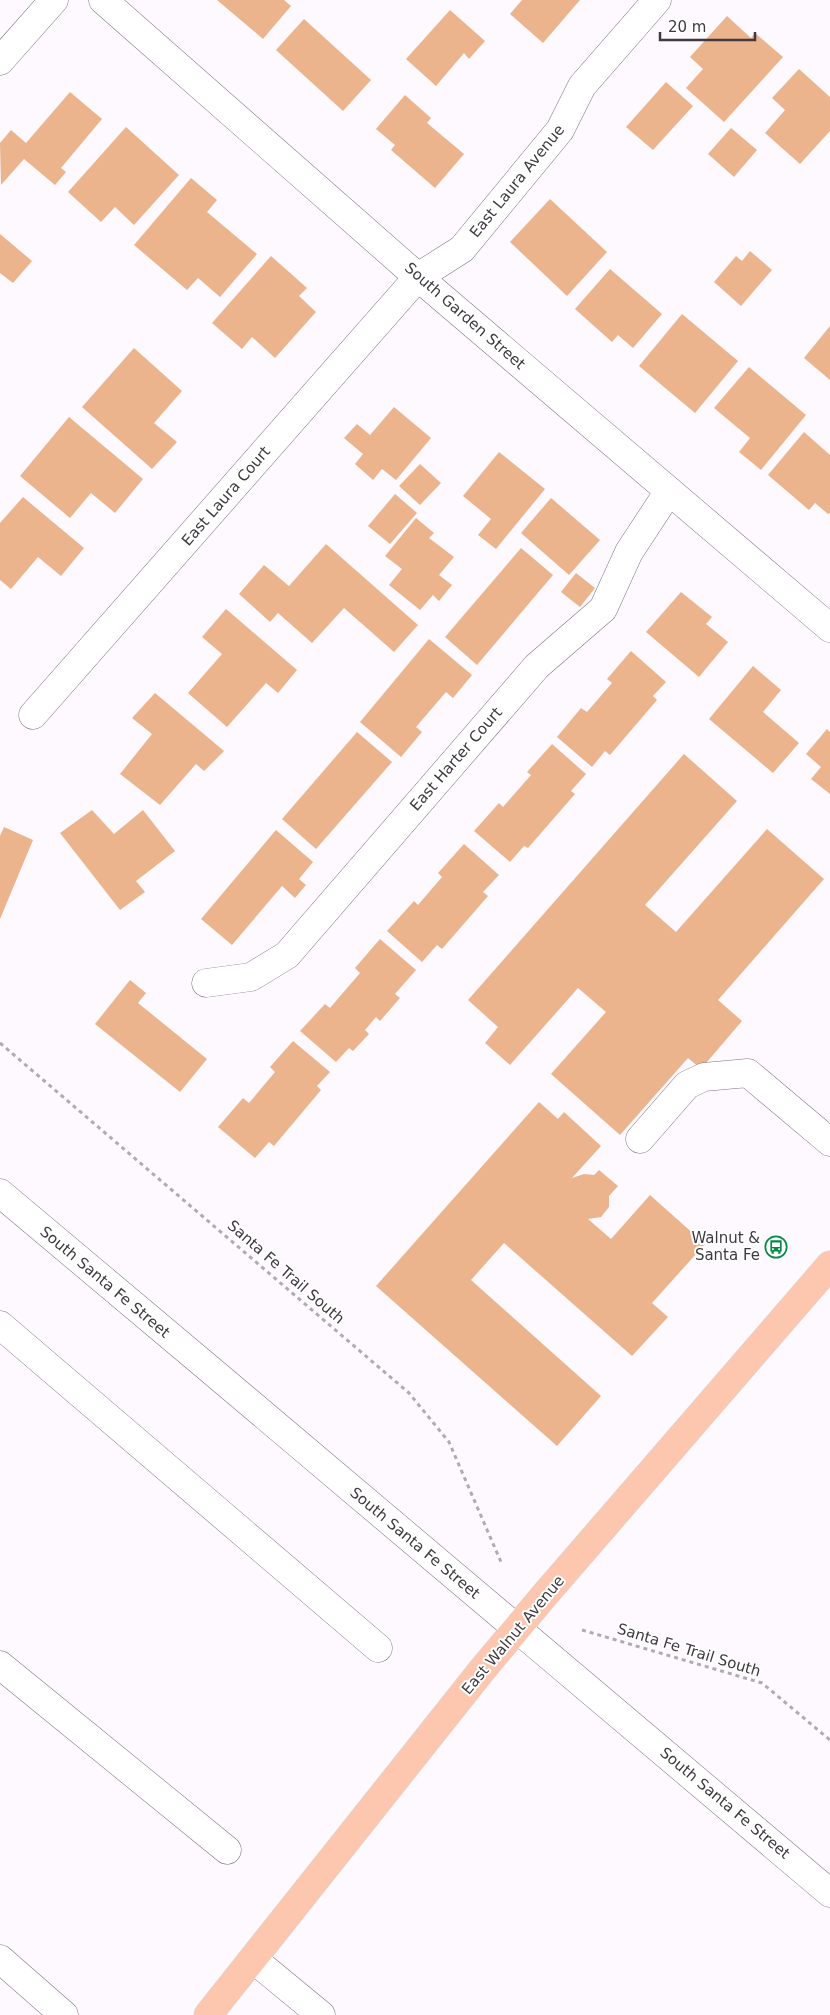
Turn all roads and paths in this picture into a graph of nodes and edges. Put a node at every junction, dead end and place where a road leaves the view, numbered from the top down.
1 (54, 0) edge
2 (103, 0) edge
3 (657, 0) edge
4 (0, 61) edge
5 (418, 277) junction
6 (669, 490) junction
7 (830, 628) edge
8 (33, 715) dead end
9 (206, 984) dead end
10 (0, 1043) edge
11 (640, 1139) dead end
12 (830, 1142) edge
13 (0, 1193) edge
14 (830, 1265) edge
15 (0, 1325) edge
16 (501, 1562) dead end
17 (517, 1628) junction
18 (582, 1630) dead end
19 (378, 1648) dead end
20 (0, 1665) edge
21 (830, 1740) edge
22 (227, 1850) dead end
23 (830, 1893) edge
24 (0, 1959) edge
25 (253, 1959) junction
26 (64, 2015) edge
27 (208, 2015) edge
28 (321, 2015) edge

1 - 4 street
2 - 5 street, South Garden Street
3 - 5 street, East Laura Avenue
5 - 6 street, South Garden Street
5 - 8 street, East Laura Court
6 - 7 street, South Garden Street
6 - 9 street, East Harter Court
10 - 16 path, Santa Fe Trail South
11 - 12 street
13 - 17 street, South Santa Fe Street
14 - 17 main road, East Walnut Avenue
15 - 19 street
17 - 23 street, South Santa Fe Street
17 - 25 main road, East Walnut Avenue
18 - 21 path, Santa Fe Trail South
20 - 22 street
24 - 26 street
25 - 27 main road, East Walnut Avenue
25 - 28 street

